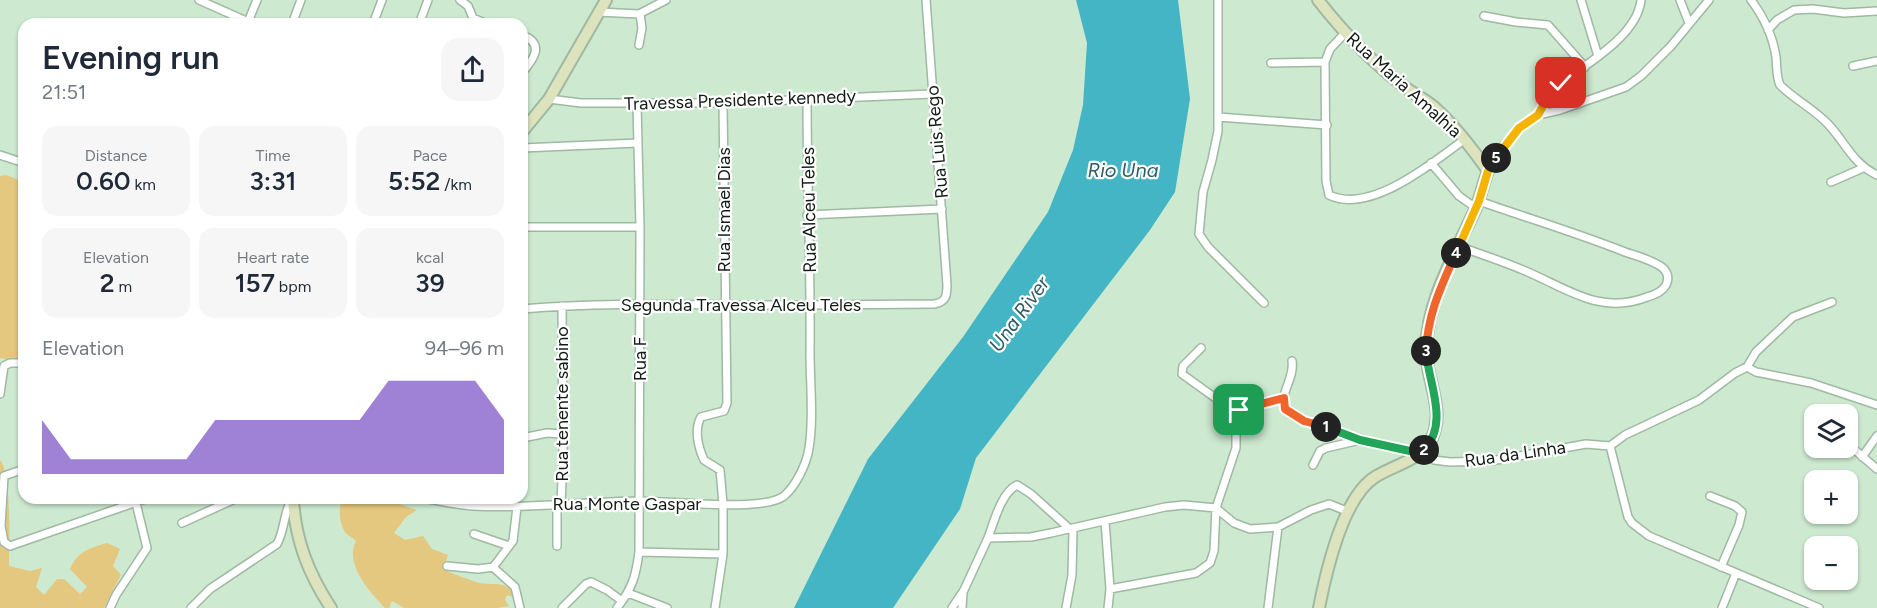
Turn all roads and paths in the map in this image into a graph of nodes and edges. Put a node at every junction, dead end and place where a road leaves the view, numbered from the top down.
1 (199, 0) edge
2 (257, 0) edge
3 (301, 0) edge
4 (382, 0) edge
5 (428, 0) edge
6 (460, 0) edge
7 (606, 0) edge
8 (666, 0) edge
9 (926, 0) edge
10 (1218, 0) edge
11 (1318, 0) edge
12 (1581, 0) edge
13 (1641, 0) edge
14 (1680, 0) edge
15 (1709, 0) edge
16 (1751, 0) edge
17 (1877, 11) edge
18 (599, 12) junction
19 (640, 14) junction
20 (1484, 16) dead end
21 (240, 18) edge
22 (252, 18) edge
23 (294, 18) edge
24 (375, 18) edge
25 (421, 18) edge
26 (473, 18) edge
27 (1689, 23) junction
28 (1768, 30) junction
29 (1346, 33) junction
30 (528, 39) edge
31 (639, 45) dead end
32 (1598, 56) junction
33 (1877, 61) edge
34 (1325, 62) junction
35 (1271, 63) dead end
36 (528, 66) edge
37 (1853, 66) dead end
38 (1585, 67) junction
39 (932, 94) junction
40 (549, 99) junction
41 (807, 99) junction
42 (723, 103) junction
43 (638, 104) junction
44 (1538, 115) junction
45 (1218, 117) junction
46 (528, 123) edge
47 (1327, 125) junction
48 (1465, 139) junction
49 (638, 143) junction
50 (528, 148) edge
51 (0, 155) edge
52 (18, 161) edge
53 (1431, 163) junction
54 (1863, 168) junction
55 (1488, 171) junction
56 (1877, 175) edge
57 (1831, 182) dead end
58 (1477, 204) junction
59 (942, 210) junction
60 (807, 215) junction
61 (528, 227) edge
62 (640, 227) junction
63 (1458, 246) junction
64 (947, 285) joint
65 (1832, 302) dead end
66 (1264, 303) dead end
67 (640, 304) junction
68 (725, 305) junction
69 (811, 305) junction
70 (562, 306) junction
71 (528, 309) edge
72 (1201, 348) dead end
73 (1292, 361) dead end
74 (18, 363) edge
75 (1747, 367) junction
76 (0, 394) edge
77 (1284, 398) junction
78 (1877, 405) edge
79 (1236, 410) junction
80 (563, 434) junction
81 (1877, 436) edge
82 (528, 437) edge
83 (1360, 440) junction
84 (1610, 446) junction
85 (1423, 451) junction
86 (1858, 453) edge
87 (1862, 457) junction
88 (804, 464) joint
89 (1313, 465) dead end
90 (1877, 469) edge
91 (18, 471) edge
92 (2, 475) edge
93 (1710, 496) dead end
94 (638, 501) junction
95 (559, 503) junction
96 (133, 504) edge
97 (136, 504) edge
98 (224, 504) edge
99 (289, 504) edge
100 (293, 504) edge
101 (459, 504) edge
102 (723, 504) junction
103 (517, 507) junction
104 (1216, 508) junction
105 (1349, 512) junction
106 (1105, 521) junction
107 (182, 523) dead end
108 (1278, 527) junction
109 (1072, 530) junction
110 (474, 534) dead end
111 (988, 538) junction
112 (509, 546) junction
113 (557, 546) dead end
114 (639, 552) junction
115 (723, 554) junction
116 (447, 566) dead end
117 (494, 567) junction
118 (1721, 567) junction
119 (1736, 573) junction
120 (1110, 589) junction
121 (964, 591) junction
122 (628, 594) junction
123 (622, 601) junction
124 (110, 608) edge
125 (191, 608) edge
126 (331, 608) edge
127 (520, 608) edge
128 (562, 608) edge
129 (617, 608) edge
130 (667, 608) edge
131 (715, 608) edge
132 (952, 608) edge
133 (962, 608) edge
134 (1066, 608) edge
135 (1108, 608) edge
136 (1268, 608) edge
137 (1319, 608) edge
138 (1722, 608) edge
139 (1819, 608) edge

1 - 21 street
2 - 22 street
3 - 23 street
4 - 24 street
5 - 25 street
6 - 26 street
7 - 18 street
8 - 19 street
9 - 39 street, Rua Luis Rego
10 - 45 street
11 - 29 street, Rua Maria Amalhia
12 - 32 street
13 - 32 street
14 - 27 street
15 - 27 street
16 - 28 street
17 - 28 street
18 - 19 street
18 - 40 street
19 - 31 street
20 - 38 street
27 - 44 street
28 - 54 street
29 - 34 street
29 - 48 street, Rua Maria Amalhia
30 - 36 street
32 - 38 street
33 - 37 street
34 - 35 street
34 - 47 street
38 - 44 street
39 - 41 street, Travessa Presidente kennedy
39 - 59 street, Rua Luis Rego
40 - 43 street, Travessa Presidente kennedy
40 - 46 street
41 - 42 street, Travessa Presidente kennedy
41 - 60 street, Rua Alceu Teles
42 - 43 street, Travessa Presidente kennedy
42 - 68 street, Rua Ismael Dias
43 - 49 street, Rua F
44 - 55 street
45 - 47 street
45 - 66 street
47 - 53 street
48 - 53 street
48 - 55 street, Rua Maria Amalhia
49 - 50 street
49 - 62 street, Rua F
51 - 52 street
53 - 58 street
54 - 56 street
54 - 57 street
55 - 58 street
58 - 63 street
58 - 63 street
59 - 60 street
59 - 64 street, Rua Luis Rego
60 - 69 street, Rua Alceu Teles
61 - 62 street
62 - 67 street, Rua F
63 - 85 street
64 - 69 street, Segunda Travessa Alceu Teles
65 - 75 street
67 - 68 street, Segunda Travessa Alceu Teles
67 - 70 street, Segunda Travessa Alceu Teles
67 - 94 street, Rua F
68 - 69 street, Segunda Travessa Alceu Teles
68 - 102 street, Rua Ismael Dias
69 - 88 street, Rua Alceu Teles
70 - 71 street, Segunda Travessa Alceu Teles
70 - 80 street, Rua tenente sabino
72 - 79 street
73 - 77 street
74 - 76 street
75 - 78 street
75 - 84 street
77 - 79 street
77 - 83 street, Rua da Linha
79 - 104 street
80 - 82 street, Rua tenente sabino
80 - 95 street, Rua tenente sabino
81 - 87 street
83 - 85 street, Rua da Linha
83 - 89 street
84 - 85 street, Rua da Linha
84 - 118 street
85 - 105 street
86 - 87 street
87 - 90 street
88 - 102 street, Rua Monte Gaspar
91 - 92 street
92 - 96 street
93 - 118 street
94 - 95 street, Rua Monte Gaspar
94 - 102 street, Rua Monte Gaspar
94 - 114 street, Rua F
95 - 103 street, Rua Monte Gaspar
95 - 113 street, Rua tenente sabino
97 - 124 street
98 - 107 street
99 - 125 street
100 - 126 street
101 - 103 street, Rua Monte Gaspar
102 - 115 street
103 - 112 street
104 - 106 street
104 - 108 street
104 - 120 street
105 - 108 street
105 - 137 street
106 - 109 street
106 - 120 street
108 - 136 street
109 - 111 street
109 - 111 street
109 - 134 street
110 - 112 street
111 - 121 street
112 - 117 street
114 - 115 street
114 - 122 street, Rua F
115 - 131 street
116 - 117 street
117 - 127 street
118 - 119 street
119 - 138 street
119 - 139 street
120 - 135 street
121 - 132 street
121 - 133 street
122 - 123 street, Rua F
122 - 130 street
123 - 128 street
123 - 129 street, Rua F

